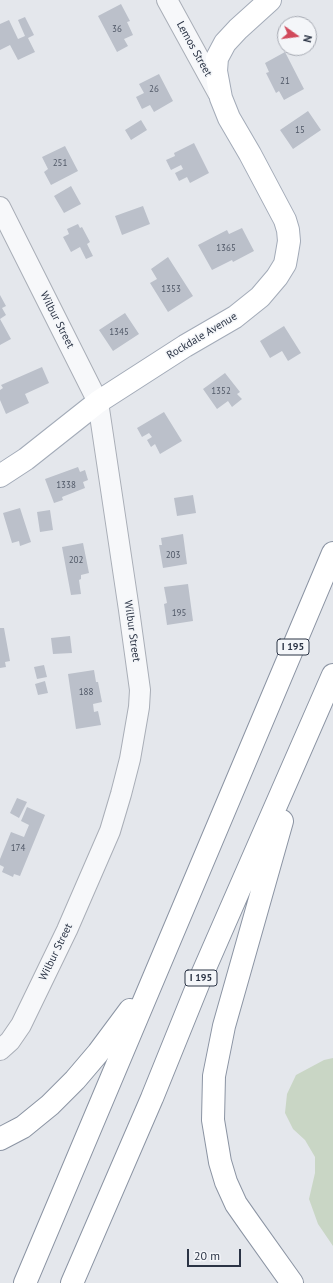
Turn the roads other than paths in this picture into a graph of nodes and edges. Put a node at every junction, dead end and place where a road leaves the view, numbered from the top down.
1 (167, 0) edge
2 (270, 0) edge
3 (221, 98) junction
4 (0, 207) edge
5 (98, 402) junction
6 (0, 476) edge
7 (333, 553) edge
8 (333, 675) edge
9 (306, 739) junction
10 (154, 977) junction
11 (0, 1050) edge
12 (0, 1139) edge
13 (25, 1283) edge
14 (72, 1283) edge
15 (292, 1283) edge

1 - 3 street, Lemos Street
2 - 3 main road, Rockdale Avenue
3 - 5 main road, Rockdale Avenue
4 - 5 street, Wilbur Street
5 - 6 main road, Rockdale Avenue
5 - 11 street, Wilbur Street
7 - 10 main road, I 195
8 - 9 main road, I 195
9 - 14 main road, I 195
9 - 15 main road
10 - 12 main road
10 - 13 main road, I 195

